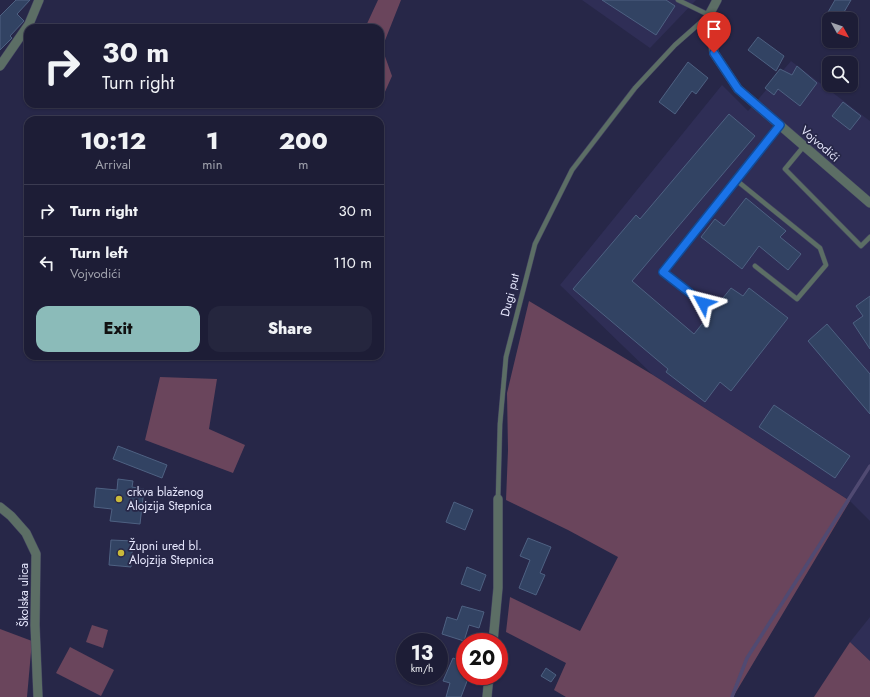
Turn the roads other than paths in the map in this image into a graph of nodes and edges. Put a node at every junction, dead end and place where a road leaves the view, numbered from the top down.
1 (39, 0) edge
2 (678, 0) edge
3 (717, 0) edge
4 (709, 15) junction
5 (29, 24) edge
6 (24, 31) edge
7 (0, 66) edge
8 (780, 125) junction
9 (804, 146) junction
10 (736, 180) junction
11 (870, 203) edge
12 (870, 237) edge
13 (754, 266) dead end
14 (703, 303) dead end
15 (498, 499) joint
16 (0, 507) edge
17 (494, 633) edge
18 (488, 685) edge
19 (38, 697) edge
20 (487, 697) edge

1 - 5 street
2 - 4 lane
3 - 4 street
4 - 8 street, Vojvodići
4 - 15 lane, Dugi put
6 - 7 street
8 - 9 street, Vojvodići
8 - 10 lane
9 - 11 street, Vojvodići
9 - 12 lane
10 - 13 lane
10 - 14 lane
15 - 17 street, Dugi put
16 - 19 street, Školska ulica
18 - 20 street

